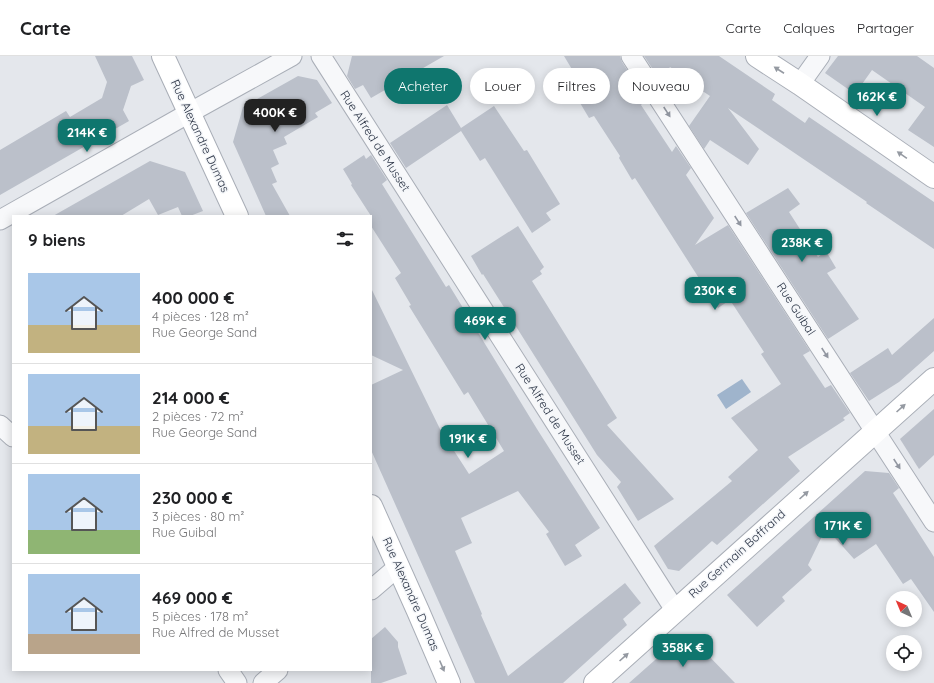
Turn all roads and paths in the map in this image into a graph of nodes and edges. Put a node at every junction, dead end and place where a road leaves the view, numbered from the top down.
1 (163, 56) edge
2 (292, 56) edge
3 (321, 56) edge
4 (631, 56) edge
5 (758, 56) edge
6 (820, 56) edge
7 (800, 84) junction
8 (188, 113) junction
9 (934, 178) edge
10 (236, 215) edge
11 (0, 220) edge
12 (934, 379) edge
13 (0, 425) edge
14 (875, 431) junction
15 (12, 436) edge
16 (372, 508) edge
17 (934, 522) edge
18 (399, 566) junction
19 (372, 589) edge
20 (675, 610) junction
21 (229, 671) edge
22 (277, 671) edge
23 (237, 683) edge
24 (263, 683) edge
25 (450, 683) edge
26 (595, 683) edge

1 - 8 main road, Rue Alexandre Dumas
2 - 8 street
3 - 20 street, Rue Alfred de Musset
4 -> 14 street, Rue Guibal
7 -> 5 main road
6 - 7 street
9 -> 7 main road
8 - 10 main road, Rue Alexandre Dumas
8 - 11 street
14 -> 12 main road, Rue Germain Boffrand
13 - 15 street
14 -> 17 street, Rue Guibal
20 -> 14 main road, Rue Germain Boffrand
16 - 18 main road, Rue Alexandre Dumas
18 - 19 street
18 -> 25 main road, Rue Alexandre Dumas
26 -> 20 main road, Rue Germain Boffrand
21 - 23 street
22 - 24 street

